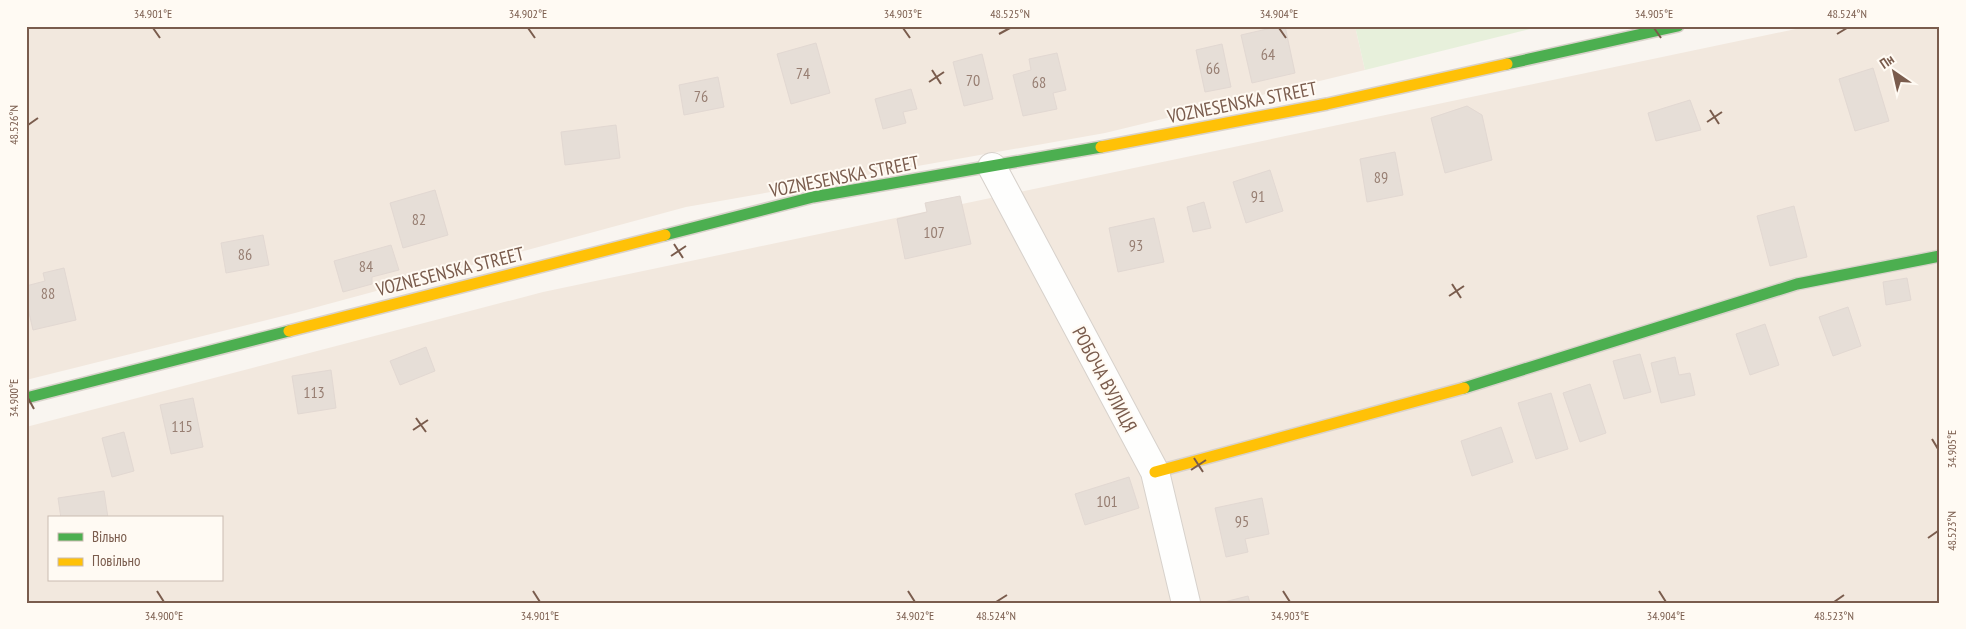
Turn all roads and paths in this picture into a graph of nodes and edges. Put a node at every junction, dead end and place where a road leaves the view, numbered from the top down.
1 (1678, 26) edge
2 (992, 167) junction
3 (1940, 256) edge
4 (26, 398) edge
5 (1155, 472) junction
6 (1186, 603) edge

1 - 2 main road, VOZNESENSKA STREET
2 - 4 main road, VOZNESENSKA STREET
2 - 5 street, РОБОЧА ВУЛИЦЯ
3 - 5 main road
5 - 6 street, РОБОЧА ВУЛИЦЯ

